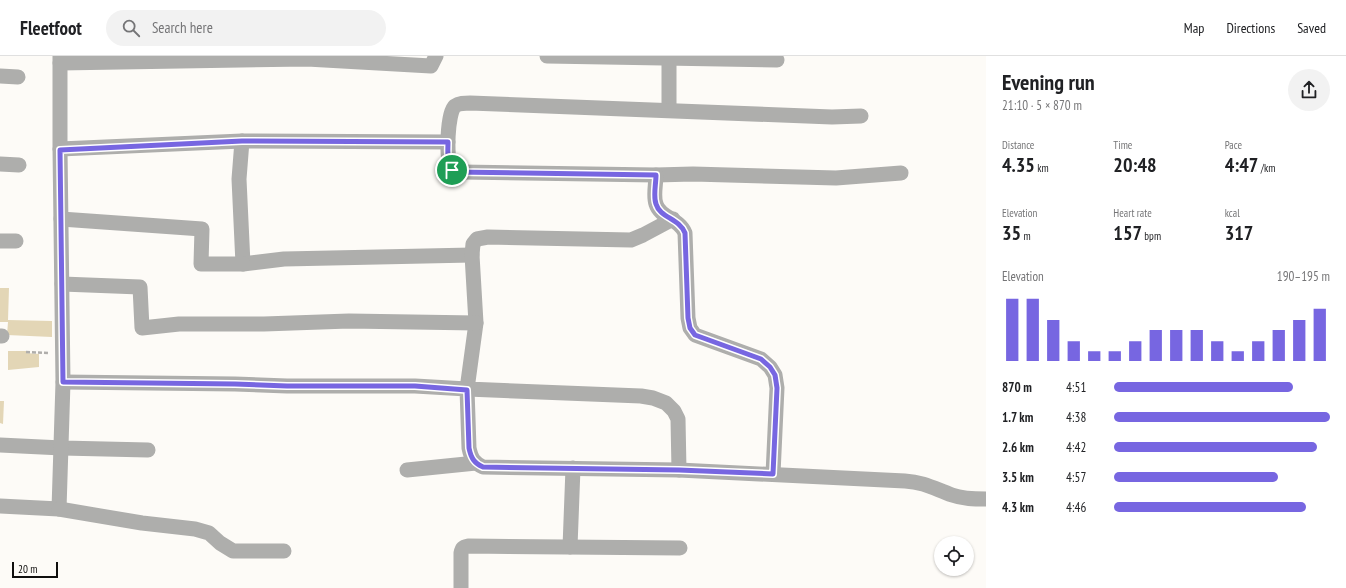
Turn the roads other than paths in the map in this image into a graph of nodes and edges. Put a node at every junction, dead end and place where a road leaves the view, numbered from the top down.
1 (436, 56) edge
2 (547, 56) edge
3 (555, 56) edge
4 (668, 58) junction
5 (60, 59) edge
6 (178, 59) edge
7 (777, 60) dead end
8 (0, 76) edge
9 (18, 77) dead end
10 (669, 110) junction
11 (861, 116) dead end
12 (242, 141) junction
13 (448, 142) junction
14 (60, 150) junction
15 (0, 164) edge
16 (19, 165) dead end
17 (901, 173) dead end
18 (656, 175) junction
19 (61, 219) junction
20 (672, 219) junction
21 (0, 241) edge
22 (16, 241) dead end
23 (472, 255) junction
24 (243, 264) junction
25 (62, 284) junction
26 (476, 323) junction
27 (63, 382) junction
28 (467, 390) junction
29 (0, 445) edge
30 (62, 448) junction
31 (148, 450) dead end
32 (476, 463) junction
33 (573, 468) junction
34 (408, 470) dead end
35 (679, 470) junction
36 (773, 474) junction
37 (986, 499) edge
38 (0, 506) edge
39 (59, 509) junction
40 (570, 547) junction
41 (680, 548) dead end
42 (284, 551) dead end
43 (461, 588) edge

1 - 6 street
2 - 3 street
3 - 4 street
4 - 7 street
4 - 10 street
5 - 6 street
5 - 14 street
8 - 9 street
10 - 11 street
10 - 13 street
12 - 13 street
12 - 14 street
12 - 24 street
13 - 18 street
14 - 19 street
15 - 16 street
17 - 18 street
18 - 20 street
19 - 24 street
19 - 25 street
20 - 23 street
20 - 36 street
21 - 22 street
23 - 24 street
23 - 26 street
25 - 26 street
25 - 27 street
26 - 28 street
27 - 28 street
27 - 30 street
28 - 32 street
28 - 35 street
29 - 30 street
30 - 31 street
30 - 39 street
32 - 33 street
32 - 34 street
33 - 35 street
33 - 40 street
35 - 36 street
36 - 37 street
38 - 39 street
39 - 42 street
40 - 41 street
40 - 43 street

